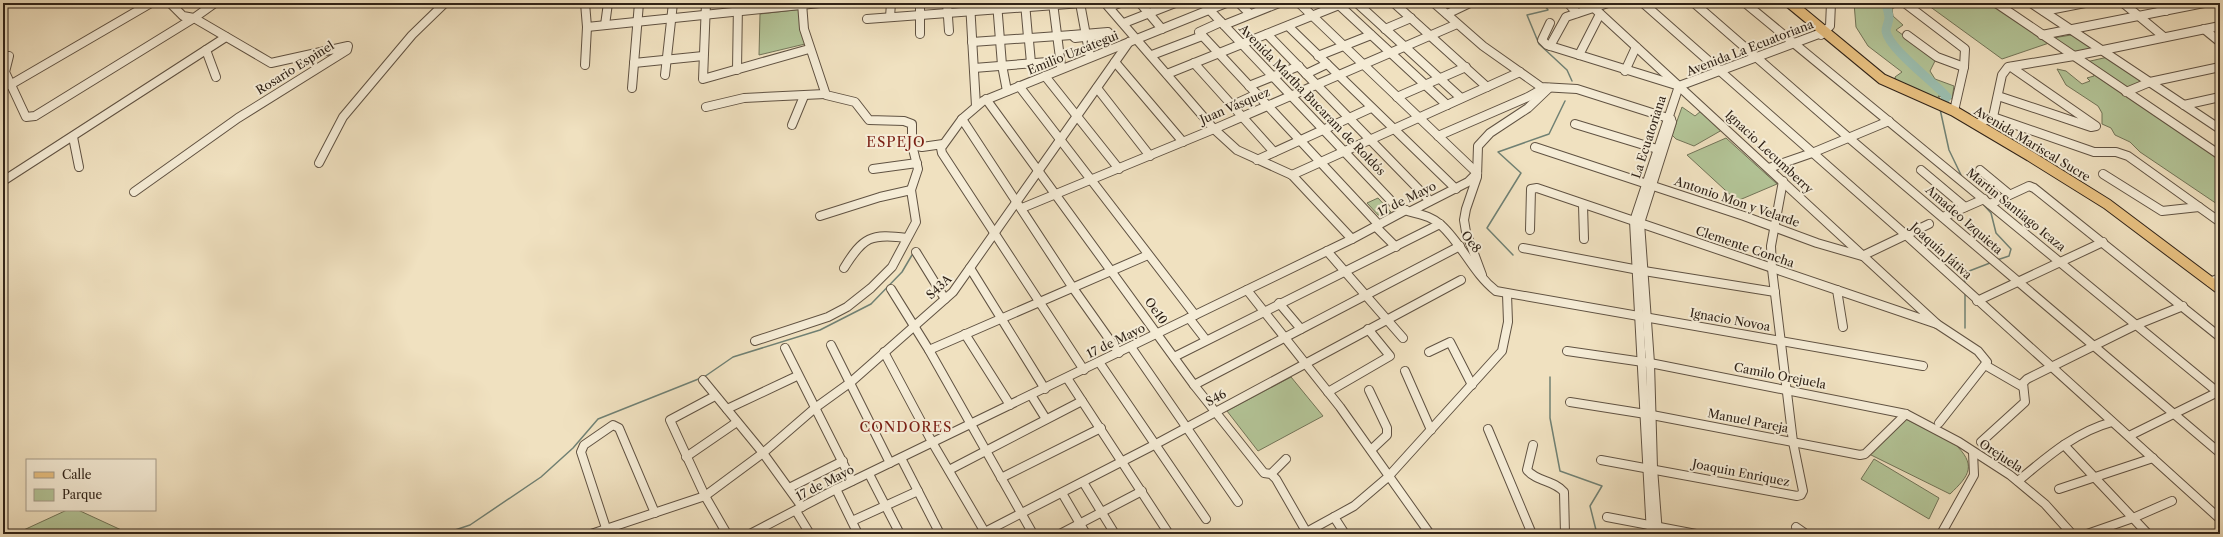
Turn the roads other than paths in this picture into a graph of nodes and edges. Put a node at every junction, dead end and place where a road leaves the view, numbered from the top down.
1 (151, 3) edge
2 (170, 3) edge
3 (215, 3) edge
4 (446, 3) edge
5 (585, 3) edge
6 (608, 3) edge
7 (639, 3) edge
8 (673, 3) edge
9 (706, 3) edge
10 (738, 3) edge
11 (820, 3) edge
12 (890, 3) edge
13 (920, 3) edge
14 (947, 3) edge
15 (970, 3) edge
16 (1081, 3) edge
17 (1120, 3) edge
18 (1140, 3) edge
19 (1175, 3) edge
20 (1203, 3) edge
21 (1226, 3) edge
22 (1239, 3) edge
23 (1279, 3) edge
24 (1299, 3) edge
25 (1357, 3) edge
26 (1394, 3) edge
27 (1434, 3) edge
28 (1470, 3) edge
29 (1568, 3) edge
30 (1608, 3) edge
31 (1643, 3) edge
32 (1694, 3) edge
33 (1745, 3) edge
34 (1790, 3) edge
35 (1800, 3) edge
36 (1830, 3) edge
37 (1996, 3) edge
38 (2032, 3) edge
39 (2085, 3) edge
40 (2123, 3) edge
41 (2156, 3) edge
42 (2204, 3) edge
43 (802, 4) edge
44 (1053, 4) edge
45 (1341, 4) edge
46 (1906, 4) edge
47 (2191, 4) edge
48 (771, 5) edge
49 (1025, 5) edge
50 (1107, 5) edge
51 (998, 6) edge
52 (1594, 8) junction
53 (1209, 10) junction
54 (738, 11) junction
55 (970, 11) junction
56 (2044, 11) junction
57 (2166, 11) junction
58 (948, 12) junction
59 (1149, 13) junction
60 (1577, 13) junction
61 (920, 14) junction
62 (1250, 14) junction
63 (1447, 14) junction
64 (1600, 14) junction
65 (705, 15) junction
66 (1312, 15) junction
67 (2139, 16) junction
68 (890, 17) junction
69 (194, 18) junction
70 (672, 18) junction
71 (1411, 18) junction
72 (867, 19) dead end
73 (636, 22) junction
74 (1124, 23) junction
75 (1550, 23) dead end
76 (1223, 24) junction
77 (1457, 24) junction
78 (605, 25) junction
79 (1288, 26) junction
80 (2220, 26) edge
81 (587, 27) junction
82 (1162, 29) junction
83 (1385, 29) junction
84 (2072, 30) junction
85 (949, 31) dead end
86 (2207, 31) junction
87 (2220, 31) edge
88 (1824, 32) junction
89 (1200, 33) junction
90 (920, 34) dead end
91 (1267, 34) junction
92 (1371, 34) junction
93 (1086, 35) junction
94 (1907, 35) dead end
95 (2042, 35) junction
96 (1057, 36) junction
97 (1394, 36) junction
98 (1430, 36) junction
99 (226, 37) junction
100 (2164, 37) junction
101 (1138, 38) junction
102 (1028, 39) junction
103 (1000, 41) junction
104 (972, 42) junction
105 (1129, 42) junction
106 (1379, 42) junction
107 (2220, 42) edge
108 (1242, 43) junction
109 (1794, 43) junction
110 (1344, 45) junction
111 (1405, 46) junction
112 (1550, 46) junction
113 (1636, 47) junction
114 (809, 49) junction
115 (206, 50) junction
116 (1390, 52) junction
117 (2105, 52) junction
118 (1218, 53) junction
119 (1152, 55) junction
120 (1580, 55) junction
121 (9, 56) dead end
122 (703, 56) junction
123 (1318, 56) junction
124 (1757, 57) junction
125 (1090, 58) junction
126 (2077, 58) junction
127 (666, 59) junction
128 (1115, 62) junction
129 (634, 63) junction
130 (1031, 63) junction
131 (1194, 63) junction
132 (1327, 64) junction
133 (1362, 64) junction
134 (585, 65) dead end
135 (1002, 65) junction
136 (1061, 65) junction
137 (1299, 66) junction
138 (1466, 67) junction
139 (1964, 67) junction
140 (2011, 67) junction
141 (2220, 67) edge
142 (974, 68) junction
143 (737, 70) junction
144 (1625, 71) junction
145 (1720, 71) junction
146 (1520, 72) junction
147 (1167, 74) junction
148 (1306, 74) junction
149 (665, 75) dead end
150 (1338, 75) junction
151 (1045, 76) junction
152 (1273, 76) junction
153 (216, 77) dead end
154 (1439, 79) junction
155 (2150, 82) junction
156 (10, 85) junction
157 (1315, 85) junction
158 (1426, 85) junction
159 (1019, 86) junction
160 (1249, 86) junction
161 (1487, 87) junction
162 (1680, 87) junction
163 (632, 88) dead end
164 (1096, 88) junction
165 (1546, 88) junction
166 (1007, 91) junction
167 (2126, 92) junction
168 (825, 94) junction
169 (1257, 94) junction
170 (1291, 95) junction
171 (804, 96) junction
172 (1998, 96) junction
173 (2220, 96) edge
174 (1397, 97) junction
175 (1461, 98) junction
176 (986, 100) junction
177 (1233, 105) junction
178 (1447, 105) junction
179 (2184, 105) junction
180 (976, 106) junction
181 (1267, 106) junction
182 (706, 107) dead end
183 (1371, 108) junction
184 (1954, 111) junction
185 (1078, 116) junction
186 (1242, 116) junction
187 (1419, 117) junction
188 (1993, 117) junction
189 (1670, 118) junction
190 (962, 119) junction
191 (1348, 119) junction
192 (1889, 121) junction
193 (1575, 124) dead end
194 (1976, 124) junction
195 (792, 125) dead end
196 (2219, 127) edge
197 (1214, 129) junction
198 (1393, 129) junction
199 (1325, 130) junction
200 (1438, 136) junction
201 (73, 137) junction
202 (1849, 138) junction
203 (1370, 139) junction
204 (1060, 140) junction
205 (1300, 141) junction
206 (1183, 142) junction
207 (943, 144) junction
208 (912, 145) junction
209 (1535, 147) dead end
210 (1657, 149) junction
211 (1344, 150) junction
212 (1274, 152) junction
213 (1812, 153) junction
214 (2220, 155) edge
215 (1150, 156) junction
216 (1257, 160) junction
217 (1320, 161) junction
218 (917, 162) junction
219 (319, 163) dead end
220 (79, 168) dead end
221 (1769, 168) junction
222 (873, 169) dead end
223 (1119, 169) junction
224 (1921, 170) dead end
225 (1980, 170) dead end
226 (1037, 172) junction
227 (1477, 172) junction
228 (2103, 174) dead end
229 (1292, 175) junction
230 (3, 181) edge
231 (1090, 181) junction
232 (1783, 182) junction
233 (1649, 184) junction
234 (1456, 188) junction
235 (911, 190) junction
236 (134, 192) dead end
237 (2009, 194) junction
238 (1056, 195) junction
239 (1016, 200) junction
240 (1430, 201) junction
241 (1984, 201) junction
242 (1582, 205) junction
243 (1965, 207) junction
244 (2199, 207) junction
245 (1022, 208) junction
246 (1408, 211) junction
247 (820, 216) dead end
248 (1943, 217) junction
249 (1637, 222) junction
250 (2220, 222) edge
251 (1440, 224) junction
252 (1929, 224) dead end
253 (1378, 226) junction
254 (1775, 227) junction
255 (1530, 230) dead end
256 (994, 233) junction
257 (1906, 235) junction
258 (907, 238) junction
259 (1352, 239) junction
260 (1584, 239) dead end
261 (2103, 242) junction
262 (1460, 246) junction
263 (1396, 247) junction
264 (1523, 248) dead end
265 (1327, 251) junction
266 (916, 252) dead end
267 (1148, 255) junction
268 (1862, 256) junction
269 (2061, 262) junction
270 (844, 268) dead end
271 (970, 268) junction
272 (1772, 269) junction
273 (1640, 270) junction
274 (1112, 271) junction
275 (1345, 273) junction
276 (1482, 277) junction
277 (2220, 278) edge
278 (1460, 280) dead end
279 (2018, 282) junction
280 (2210, 282) junction
281 (1073, 288) junction
282 (891, 289) dead end
283 (2220, 289) edge
284 (1247, 290) junction
285 (1837, 290) junction
286 (1775, 292) junction
287 (1508, 294) junction
288 (1366, 296) junction
289 (1532, 298) joint
290 (945, 299) junction
291 (1978, 301) junction
292 (1039, 302) junction
293 (1279, 303) junction
294 (2183, 306) junction
295 (1263, 311) junction
296 (1192, 317) junction
297 (1644, 317) junction
298 (1001, 319) junction
299 (1386, 319) junction
300 (1937, 324) junction
301 (914, 325) junction
302 (2136, 325) junction
303 (1843, 327) dead end
304 (1301, 329) junction
305 (1368, 329) junction
306 (965, 334) junction
307 (1157, 334) junction
308 (2220, 337) edge
309 (1284, 338) junction
310 (1403, 338) dead end
311 (1206, 340) junction
312 (1781, 340) junction
313 (755, 341) dead end
314 (831, 345) dead end
315 (2095, 345) junction
316 (1130, 347) junction
317 (785, 348) dead end
318 (929, 350) junction
319 (1567, 351) dead end
320 (884, 352) junction
321 (1429, 352) dead end
322 (1119, 353) junction
323 (1174, 357) junction
324 (1099, 362) junction
325 (1647, 362) junction
326 (1306, 364) junction
327 (1923, 366) dead end
328 (2050, 366) junction
329 (1984, 367) junction
330 (1084, 370) junction
331 (1405, 371) dead end
332 (797, 376) junction
333 (1067, 378) junction
334 (703, 380) dead end
335 (851, 382) junction
336 (2025, 383) junction
337 (1194, 386) junction
338 (1472, 386) junction
339 (1045, 389) junction
340 (1786, 389) junction
341 (1369, 390) dead end
342 (1328, 392) junction
343 (2219, 392) edge
344 (1032, 395) junction
345 (715, 396) junction
346 (1082, 401) junction
347 (1570, 402) dead end
348 (1010, 405) junction
349 (815, 408) junction
350 (727, 409) junction
351 (1214, 412) junction
352 (1648, 414) junction
353 (1906, 414) junction
354 (2174, 414) junction
355 (1046, 420) junction
356 (737, 422) junction
357 (2112, 422) junction
358 (1938, 423) dead end
359 (972, 425) junction
360 (1101, 428) junction
361 (1185, 428) junction
362 (1488, 429) dead end
363 (1431, 430) junction
364 (2129, 436) junction
365 (932, 442) junction
366 (1793, 442) junction
367 (1981, 442) dead end
368 (1156, 444) junction
369 (1533, 445) dead end
370 (2064, 445) junction
371 (1371, 450) junction
372 (986, 451) junction
373 (1973, 452) junction
374 (763, 453) junction
375 (2220, 453) edge
376 (686, 457) junction
377 (901, 458) junction
378 (2153, 458) junction
379 (1286, 459) dead end
380 (1600, 460) dead end
381 (843, 461) junction
382 (1123, 461) junction
383 (890, 463) junction
384 (1649, 467) junction
385 (949, 470) junction
386 (869, 474) junction
387 (1271, 474) junction
388 (1388, 477) junction
389 (1000, 478) junction
390 (2096, 478) junction
391 (852, 481) junction
392 (2018, 481) junction
393 (1083, 482) junction
394 (789, 488) junction
395 (836, 489) junction
396 (2059, 489) dead end
397 (918, 491) junction
398 (1142, 491) junction
399 (1062, 493) junction
400 (705, 496) junction
401 (2172, 501) dead end
402 (1238, 502) dead end
403 (886, 506) junction
404 (799, 509) junction
405 (1100, 512) junction
406 (655, 513) junction
407 (1021, 514) junction
408 (1334, 517) junction
409 (1607, 517) dead end
410 (2133, 518) junction
411 (1206, 519) dead end
412 (2220, 519) edge
413 (852, 521) junction
414 (1081, 523) junction
415 (1796, 527) dead end
416 (606, 528) junction
417 (1655, 530) edge
418 (763, 531) edge
419 (984, 533) edge
420 (1304, 533) edge
421 (591, 534) edge
422 (727, 534) edge
423 (750, 534) edge
424 (810, 534) edge
425 (858, 534) edge
426 (900, 534) edge
427 (940, 534) edge
428 (1033, 534) edge
429 (1060, 534) edge
430 (1086, 534) edge
431 (1115, 534) edge
432 (1169, 534) edge
433 (1345, 534) edge
434 (1430, 534) edge
435 (1532, 534) edge
436 (1565, 534) edge
437 (1696, 534) edge
438 (1806, 534) edge
439 (1941, 534) edge
440 (2072, 534) edge
441 (2087, 534) edge
442 (2148, 534) edge

1 - 156 street
2 - 69 street
3 - 69 street
4 - 219 street
5 - 81 street
6 - 78 street
7 - 73 street
8 - 70 street
9 - 65 street
10 - 54 street
11 - 43 street
12 - 68 street
13 - 61 street
14 - 58 street
15 - 55 street
16 - 44 street
16 - 93 street
17 - 50 street
18 - 59 street
19 - 59 street
20 - 53 street, Avenida Martha Bucaram de Roldós
21 - 53 street, Emilio Uzcátegui
22 - 62 street
23 - 62 street
24 - 66 street
25 - 83 street
26 - 71 street
27 - 63 street
28 - 63 street
29 - 60 street
30 - 52 street
31 - 145 street, Joaquín Játiva
32 - 124 street, Amadeo Izquieta
33 - 109 street, Martin Santiago Icaza
34 - 88 main road, Avenida Mariscal Sucre
35 - 88 main road, Avenida Mariscal Sucre
36 - 88 street, Avenida La Ecuatoriana
37 - 95 street
38 - 56 street
39 - 56 street
40 - 67 street
41 - 57 street
42 - 47 street
43 - 48 street
43 - 114 street
44 - 49 street
44 - 96 street
45 - 66 street
45 - 92 street
46 - 139 street
47 - 57 street
48 - 54 street
49 - 51 street
49 - 102 street
50 - 74 street
51 - 55 street
51 - 103 street
52 - 60 street
52 - 64 street, Ignacio Lecumberry
53 - 76 street, Avenida Martha Bucaram de Roldós
53 - 82 street, Emilio Uzcátegui
54 - 65 street
54 - 143 street
55 - 58 street
55 - 104 street
56 - 84 street
57 - 67 street
58 - 61 street
58 - 85 street
59 - 74 street
59 - 82 street
60 - 112 street
61 - 68 street
61 - 90 street
62 - 76 street
63 - 77 street
64 - 113 street, Ignacio Lecumberry
64 - 120 street
65 - 70 street
65 - 122 street
66 - 79 street
66 - 110 street
67 - 84 street
67 - 100 street
68 - 72 street
69 - 99 street, Rosario Espinel
69 - 156 street
70 - 73 street
70 - 127 street
71 - 83 street
71 - 98 street
73 - 78 street
73 - 129 street
74 - 101 street
75 - 112 street
76 - 89 street
76 - 108 street, Avenida Martha Bucaram de Roldós
77 - 98 street, Juan Vásquez
77 - 146 street
78 - 81 street
79 - 91 street
79 - 123 street
80 - 86 street
81 - 134 street
82 - 101 street, Emilio Uzcátegui
83 - 97 street
84 - 95 street
84 - 117 street
86 - 87 street
86 - 100 street
86 - 107 street
86 - 117 street
88 - 109 street, Avenida La Ecuatoriana
88 - 184 main road, Avenida Mariscal Sucre
89 - 118 street
89 - 119 street
91 - 108 street
91 - 137 street
92 - 106 street
92 - 110 street
93 - 96 street
93 - 125 street
94 - 139 street
95 - 126 street
96 - 102 street
96 - 136 street
97 - 106 street
97 - 111 street
98 - 111 street, Juan Vásquez
98 - 138 street
99 - 115 street
99 - 236 street, Rosario Espinel
100 - 117 street
101 - 105 street, Emilio Uzcátegui
101 - 119 street
102 - 103 street
102 - 130 street
103 - 104 street
103 - 135 street
104 - 142 street
105 - 125 street, Emilio Uzcátegui
105 - 128 street, S43A
106 - 116 street
108 - 118 street
108 - 152 street, Avenida Martha Bucaram de Roldós
109 - 124 street, Avenida La Ecuatoriana
109 - 192 street, Martin Santiago Icaza
110 - 123 street
110 - 133 street
111 - 116 street, Juan Vásquez
111 - 154 street
112 - 120 street
113 - 144 street
113 - 162 street, Ignacio Lecumberry
114 - 143 street
114 - 168 street
115 - 153 street
115 - 201 street
116 - 133 street, Juan Vásquez
116 - 158 street
117 - 126 street
117 - 155 street
118 - 131 street
118 - 160 street
119 - 147 street
120 - 144 street
121 - 156 street
122 - 127 street
122 - 143 street
123 - 132 street
124 - 145 street, Avenida La Ecuatoriana
124 - 202 street, Amadeo Izquieta
125 - 136 street, Emilio Uzcátegui
126 - 140 street
126 - 167 street
127 - 129 street
127 - 149 street
128 - 164 street, S43A
128 - 206 street
129 - 163 street
130 - 135 street
130 - 136 street
131 - 147 street
131 - 177 street
132 - 148 street
132 - 150 street
133 - 150 street, Juan Vásquez
133 - 174 street
135 - 142 street
135 - 166 street
136 - 151 street, Emilio Uzcátegui
137 - 148 street
137 - 152 street
138 - 154 street
138 - 161 street
139 - 184 street
140 - 172 street
140 - 172 street
141 - 155 street
142 - 180 street
144 - 162 street
145 - 162 street, Avenida La Ecuatoriana
145 - 213 street, Joaquín Játiva
146 - 161 street
146 - 165 street
147 - 197 street
148 - 157 street
150 - 157 street, Juan Vásquez
150 - 183 street
151 - 159 street, Emilio Uzcátegui
151 - 185 street
152 - 160 street
152 - 170 street, Avenida Martha Bucaram de Roldós
154 - 158 street
154 - 175 street
155 - 167 street
155 - 179 street
157 - 170 street, Juan Vásquez
157 - 191 street
158 - 174 street
158 - 178 street
159 - 166 street, Emilio Uzcátegui
159 - 204 street
160 - 169 street
161 - 175 street
162 - 189 street, Avenida La Ecuatoriana
162 - 221 street, Ignacio Lecumberry
164 - 185 street, S43A
164 - 215 street
165 - 189 street
165 - 200 street
165 - 227 street
166 - 176 street, Emilio Uzcátegui
167 - 214 street
168 - 171 street
168 - 208 street
169 - 177 street
169 - 181 street
170 - 181 street, Juan Vásquez
170 - 199 street, Avenida Martha Bucaram de Roldós
171 - 182 street
171 - 195 street
172 - 188 street
173 - 179 street
174 - 187 street
175 - 178 street
176 - 180 street, Emilio Uzcátegui
176 - 226 street, Oe10
177 - 186 street
178 - 187 street
179 - 196 street
180 - 190 street, Emilio Uzcátegui
181 - 186 street, Juan Vásquez
181 - 205 street
183 - 191 street
183 - 198 street
184 - 194 main road, Avenida Mariscal Sucre
185 - 204 street, S43A
185 - 223 street
186 - 197 street, Juan Vásquez
186 - 212 street
187 - 198 street
187 - 200 street
188 - 194 street
188 - 244 street
189 - 210 street, La Ecuatoriana
189 - 233 street, Avenida La Ecuatoriana
190 - 207 street, Emilio Uzcátegui
190 - 239 street
191 - 199 street
191 - 203 street
192 - 202 street
192 - 241 street, Martin Santiago Icaza
193 - 210 street
194 - 280 main road, Avenida Mariscal Sucre
197 - 206 street, Juan Vásquez
197 - 216 street
198 - 203 street
198 - 234 street
199 - 205 street
199 - 211 street, Avenida Martha Bucaram de Roldós
200 - 227 street
201 - 220 street
201 - 230 street
202 - 213 street
202 - 248 street, Amadeo Izquieta
203 - 211 street
203 - 240 street
204 - 226 street, S43A
204 - 231 street
205 - 212 street
205 - 217 street
206 - 215 street, Juan Vásquez
207 - 208 street
207 - 256 street
208 - 218 street
209 - 233 street, Antonio Mon y Velarde
210 - 233 street, La Ecuatoriana
211 - 217 street
211 - 246 street, Avenida Martha Bucaram de Roldós
212 - 216 street
213 - 221 street
213 - 257 street, Joaquín Játiva
215 - 223 street, Juan Vásquez
216 - 229 street
217 - 229 street
217 - 253 street
218 - 222 street
218 - 235 street
221 - 232 street, Ignacio Lecumberry
223 - 231 street, Juan Vásquez
224 - 243 street
225 - 237 street
226 - 238 street, Oe10
226 - 239 street, S43A
227 - 234 street, 17 de Mayo
227 - 276 street
228 - 244 street
229 - 259 street
231 - 238 street, Juan Vásquez
231 - 267 street
232 - 254 street, Joaquin Enriquez
232 - 268 street, Ignacio Lecumberry
233 - 249 street, Avenida La Ecuatoriana
233 - 254 street, Antonio Mon y Velarde
234 - 240 street, 17 de Mayo
235 - 247 street
235 - 258 street
237 - 241 street
237 - 261 street
238 - 245 street, Juan Vásquez
238 - 274 street, Oe10
239 - 245 street
239 - 256 street, S43A
240 - 246 street, 17 de Mayo
241 - 243 street
241 - 269 street, Martin Santiago Icaza
242 - 249 street, Clemente Concha
242 - 255 street, Clemente Concha
242 - 260 street
243 - 248 street
244 - 250 street
245 - 281 street
246 - 251 street, Oe8
246 - 253 street, 17 de Mayo
248 - 279 street, Amadeo Izquieta
249 - 272 street, Clemente Concha
249 - 273 street, Avenida La Ecuatoriana
251 - 262 street, Oe8
251 - 263 street
252 - 257 street
253 - 259 street, 17 de Mayo
253 - 263 street
254 - 268 street, Antonio Mon y Velarde
254 - 272 street, Joaquin Enriquez
256 - 271 street, S43A
256 - 292 street
257 - 268 street
257 - 291 street, Joaquín Játiva
258 - 270 street
258 - 313 street
259 - 265 street, 17 de Mayo
261 - 269 street
261 - 294 street
262 - 276 street, Oe8
262 - 288 street
263 - 275 street
264 - 273 street
265 - 275 street
265 - 284 street, 17 de Mayo
266 - 290 street
267 - 274 street
267 - 296 street
268 - 300 street, Ignacio Lecumberry
269 - 279 street
269 - 302 street, Martin Santiago Icaza
271 - 290 street, S43A
271 - 298 street
272 - 285 street, Clemente Concha
272 - 286 street, Joaquin Enriquez
273 - 286 street
273 - 297 street, Avenida La Ecuatoriana
274 - 281 street
274 - 307 street, Oe10
275 - 288 street
275 - 293 street
276 - 287 street, Oe8
277 - 280 street
278 - 299 street, S46
279 - 291 street
279 - 315 street, Amadeo Izquieta
280 - 283 main road, Avenida Mariscal Sucre
281 - 292 street
281 - 322 street
282 - 301 street
284 - 295 street
284 - 296 street, 17 de Mayo
285 - 300 street, Clemente Concha
285 - 303 street
286 - 312 street, Joaquin Enriquez
287 - 289 street, Oe8
287 - 338 street
288 - 299 street
288 - 304 street
289 - 297 street, Ignacio Novoa
290 - 301 street, S43A
291 - 328 street, Joaquín Játiva
292 - 298 street
292 - 330 street
293 - 295 street
293 - 304 street
294 - 302 street
294 - 308 street
295 - 309 street
295 - 311 street
296 - 307 street, 17 de Mayo
296 - 311 street
297 - 312 street, Ignacio Novoa
297 - 325 street
298 - 306 street
298 - 339 street
299 - 305 street, S46
299 - 310 street
300 - 329 street
301 - 318 street
301 - 320 street, S43A
302 - 315 street
302 - 343 street, Martin Santiago Icaza
304 - 309 street
305 - 326 street, S46
305 - 342 street
306 - 318 street
306 - 348 street
307 - 316 street, 17 de Mayo
307 - 323 street, Oe10
309 - 326 street
309 - 337 street
311 - 323 street
312 - 327 street, Ignacio Novoa
312 - 340 street, Joaquin Enriquez
314 - 335 street
315 - 328 street
315 - 354 street, Amadeo Izquieta
316 - 322 street, 17 de Mayo
316 - 361 street
317 - 332 street
318 - 359 street
319 - 325 street, Camilo Orejuela
320 - 335 street, S43A
320 - 365 street
321 - 338 street
322 - 324 street, 17 de Mayo
323 - 337 street, Oe10
324 - 330 street, 17 de Mayo
324 - 368 street
325 - 340 street, Camilo Orejuela
325 - 352 street
326 - 342 street
326 - 351 street, S46
328 - 336 street
328 - 357 street, Joaquín Játiva
329 - 336 street
329 - 358 street
330 - 333 street, 17 de Mayo
331 - 363 street
332 - 349 street
332 - 350 street
333 - 339 street, 17 de Mayo
333 - 346 street
334 - 345 street
335 - 349 street, S43A
335 - 383 street
336 - 367 street
337 - 351 street, Oe10
338 - 363 street
339 - 344 street, 17 de Mayo
340 - 353 street, Camilo Orejuela
340 - 366 street, Joaquin Enriquez
341 - 371 street
342 - 371 street
343 - 354 street
344 - 348 street, 17 de Mayo
344 - 355 street
345 - 350 street
345 - 376 street
346 - 355 street
346 - 360 street
347 - 352 street, Manuel Pareja
348 - 359 street, 17 de Mayo
349 - 374 street, S43A
349 - 381 street
350 - 356 street
351 - 361 street, S46
351 - 387 street, Oe10
352 - 366 street, Manuel Pareja
352 - 384 street
353 - 366 street, Manuel Pareja
353 - 373 street, Orejuela
354 - 364 street
354 - 375 street, Amadeo Izquieta
355 - 372 street
356 - 374 street
356 - 376 street
357 - 364 street, Joaquín Játiva
357 - 370 street
359 - 365 street, 17 de Mayo
359 - 372 street
360 - 382 street
360 - 389 street
361 - 368 street, S46
361 - 402 street
362 - 435 street
363 - 388 street
364 - 378 street, Joaquín Játiva
365 - 377 street, 17 de Mayo
365 - 385 street
366 - 384 street, Joaquin Enriquez
368 - 382 street, S46
368 - 411 street
369 - 436 street
370 - 390 street
370 - 392 street
371 - 388 street
372 - 385 street
372 - 389 street
373 - 392 street, Orejuela
373 - 439 street
374 - 394 street
374 - 400 street, S43A
376 - 400 street
377 - 383 street, 17 de Mayo
377 - 397 street
378 - 390 street
378 - 412 street, Joaquín Játiva
379 - 387 street
380 - 384 street, Joaquin Enriquez
381 - 391 street
381 - 394 street
382 - 393 street, S46
382 - 398 street
383 - 386 street, 17 de Mayo
384 - 417 street
385 - 419 street
386 - 391 street, 17 de Mayo
386 - 403 street
387 - 420 street, Oe10
388 - 408 street
388 - 434 street
389 - 407 street
390 - 396 street
390 - 410 street
391 - 395 street, 17 de Mayo
392 - 440 street, Orejuela
393 - 399 street, S46
393 - 405 street
394 - 404 street
395 - 404 street, 17 de Mayo
395 - 413 street
397 - 403 street
397 - 427 street
398 - 405 street
398 - 432 street
399 - 407 street, S46
399 - 414 street
400 - 406 street, S43A
400 - 422 street
401 - 410 street
403 - 413 street
403 - 426 street
404 - 418 street, 17 de Mayo
404 - 424 street
405 - 414 street
405 - 431 street
406 - 416 street, S43A
406 - 416 street
407 - 419 street, S46
407 - 428 street
408 - 420 street
408 - 433 street
409 - 417 street
410 - 441 street
410 - 442 street
413 - 425 street
414 - 429 street
414 - 430 street
415 - 438 street
416 - 421 street, S43A
417 - 437 street
418 - 423 street, 17 de Mayo

